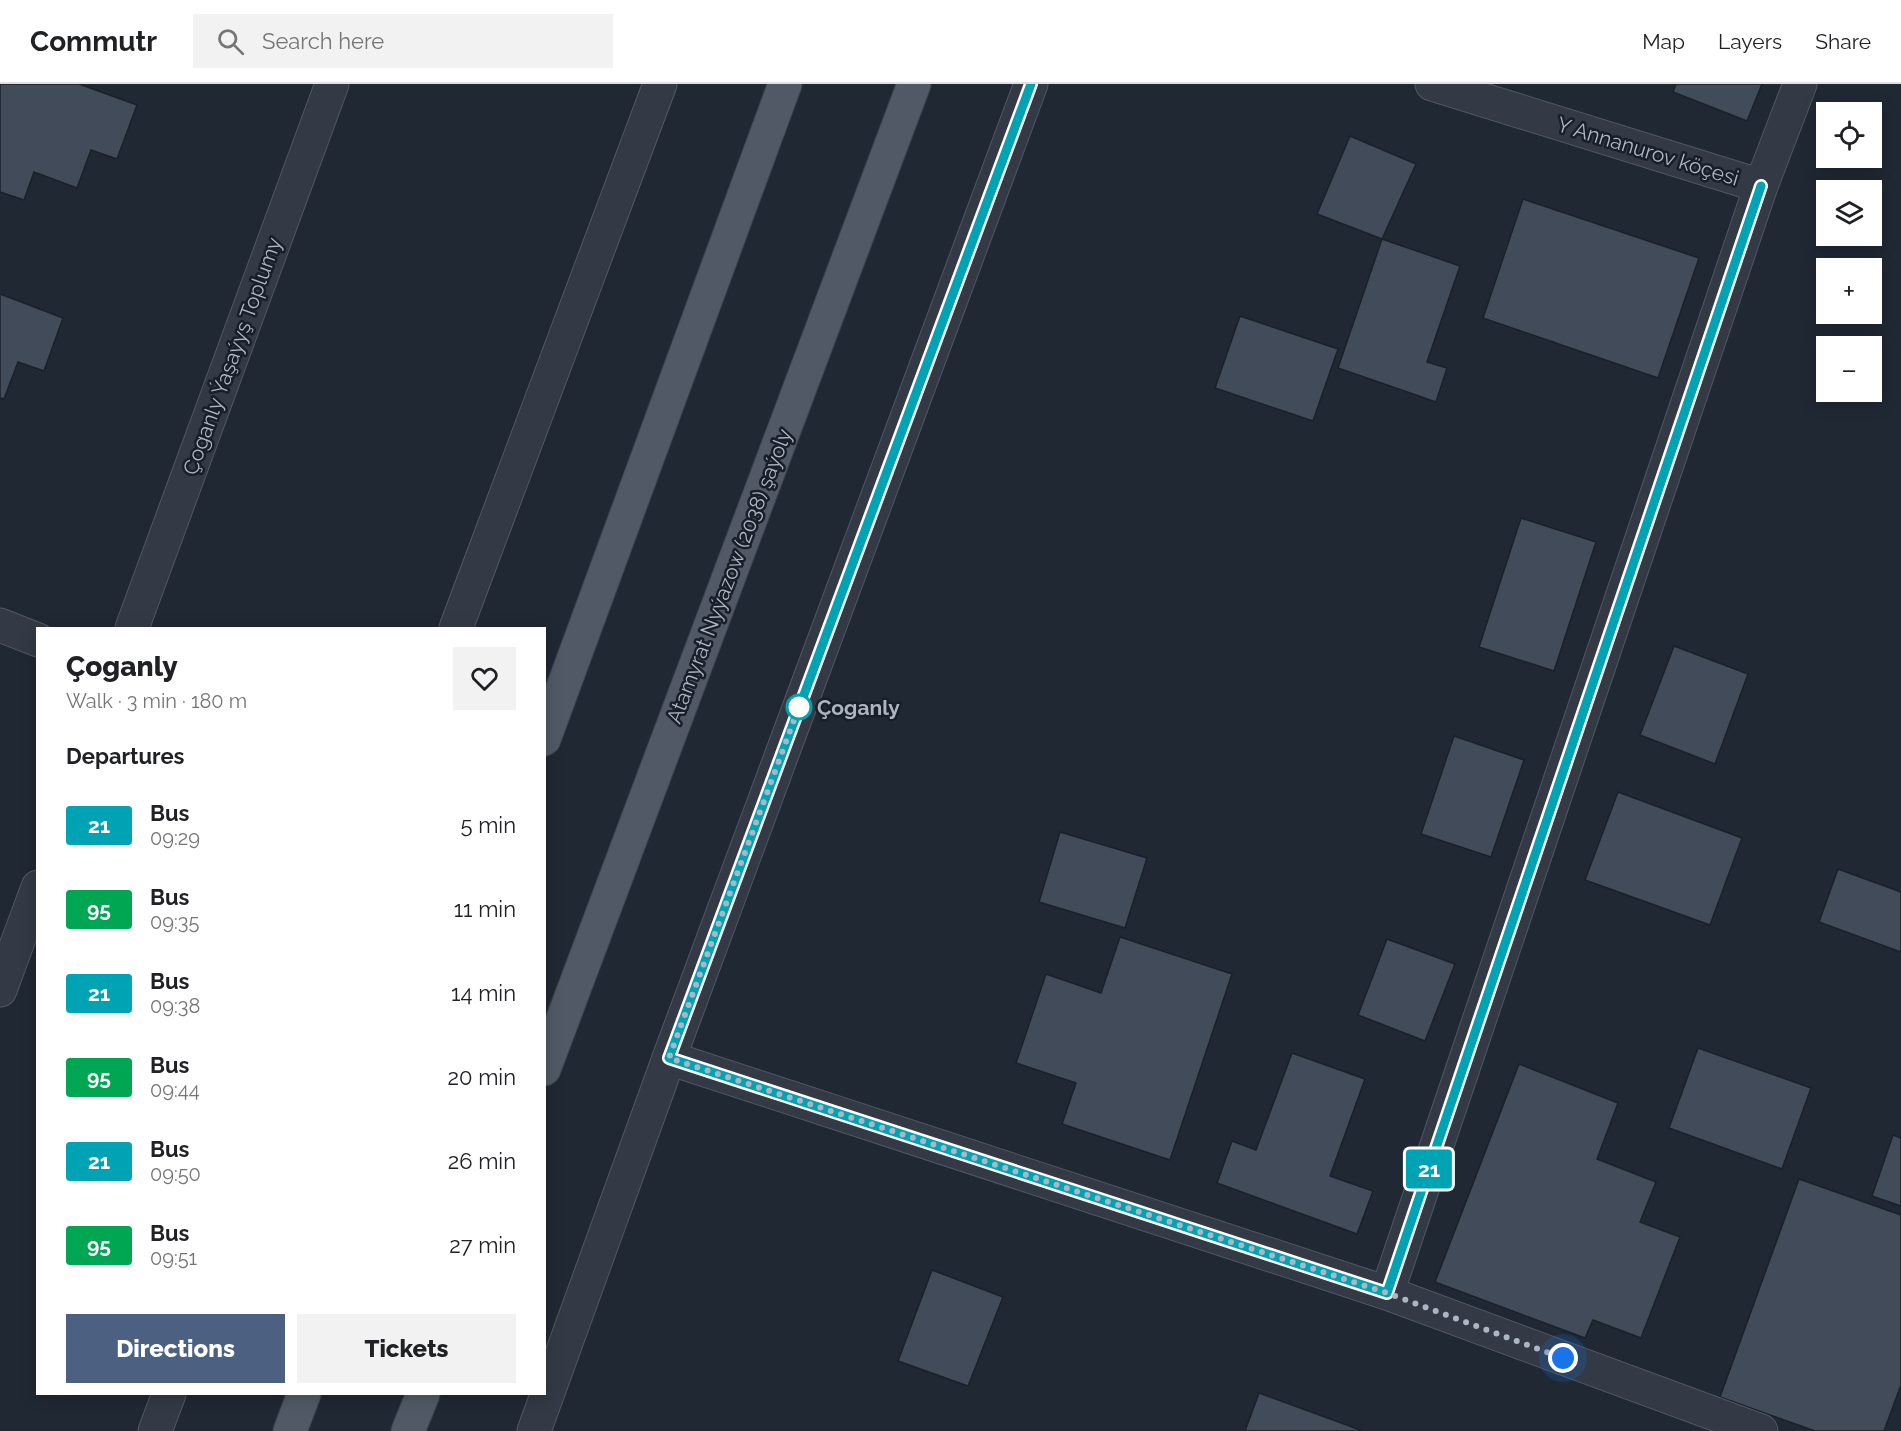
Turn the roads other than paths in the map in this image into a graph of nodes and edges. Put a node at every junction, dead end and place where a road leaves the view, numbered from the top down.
1 (332, 84) edge
2 (660, 84) edge
3 (785, 84) edge
4 (914, 84) edge
5 (1031, 84) edge
6 (1800, 84) edge
7 (1441, 86) edge
8 (1761, 186) junction
9 (0, 625) edge
10 (132, 627) edge
11 (456, 627) edge
12 (36, 639) edge
13 (546, 734) edge
14 (36, 892) edge
15 (0, 990) edge
16 (669, 1058) junction
17 (546, 1064) edge
18 (1387, 1293) junction
19 (170, 1395) edge
20 (304, 1395) edge
21 (423, 1395) edge
22 (155, 1431) edge
23 (290, 1431) edge
24 (408, 1431) edge
25 (534, 1431) edge
26 (1761, 1431) edge

1 - 10 street, Çoganly Ýaşaýyş Toplumy
2 - 11 street
3 - 13 main road
4 - 17 main road, Atamyrat Nyýazow (2038) şaýoly
5 - 16 street
6 - 8 street, Y Annanurov köçesi
7 - 8 street, Y Annanurov köçesi
8 - 18 street
9 - 12 street
14 - 15 street
16 - 18 street
16 - 25 street
18 - 26 street
19 - 22 street
20 - 23 main road
21 - 24 main road

